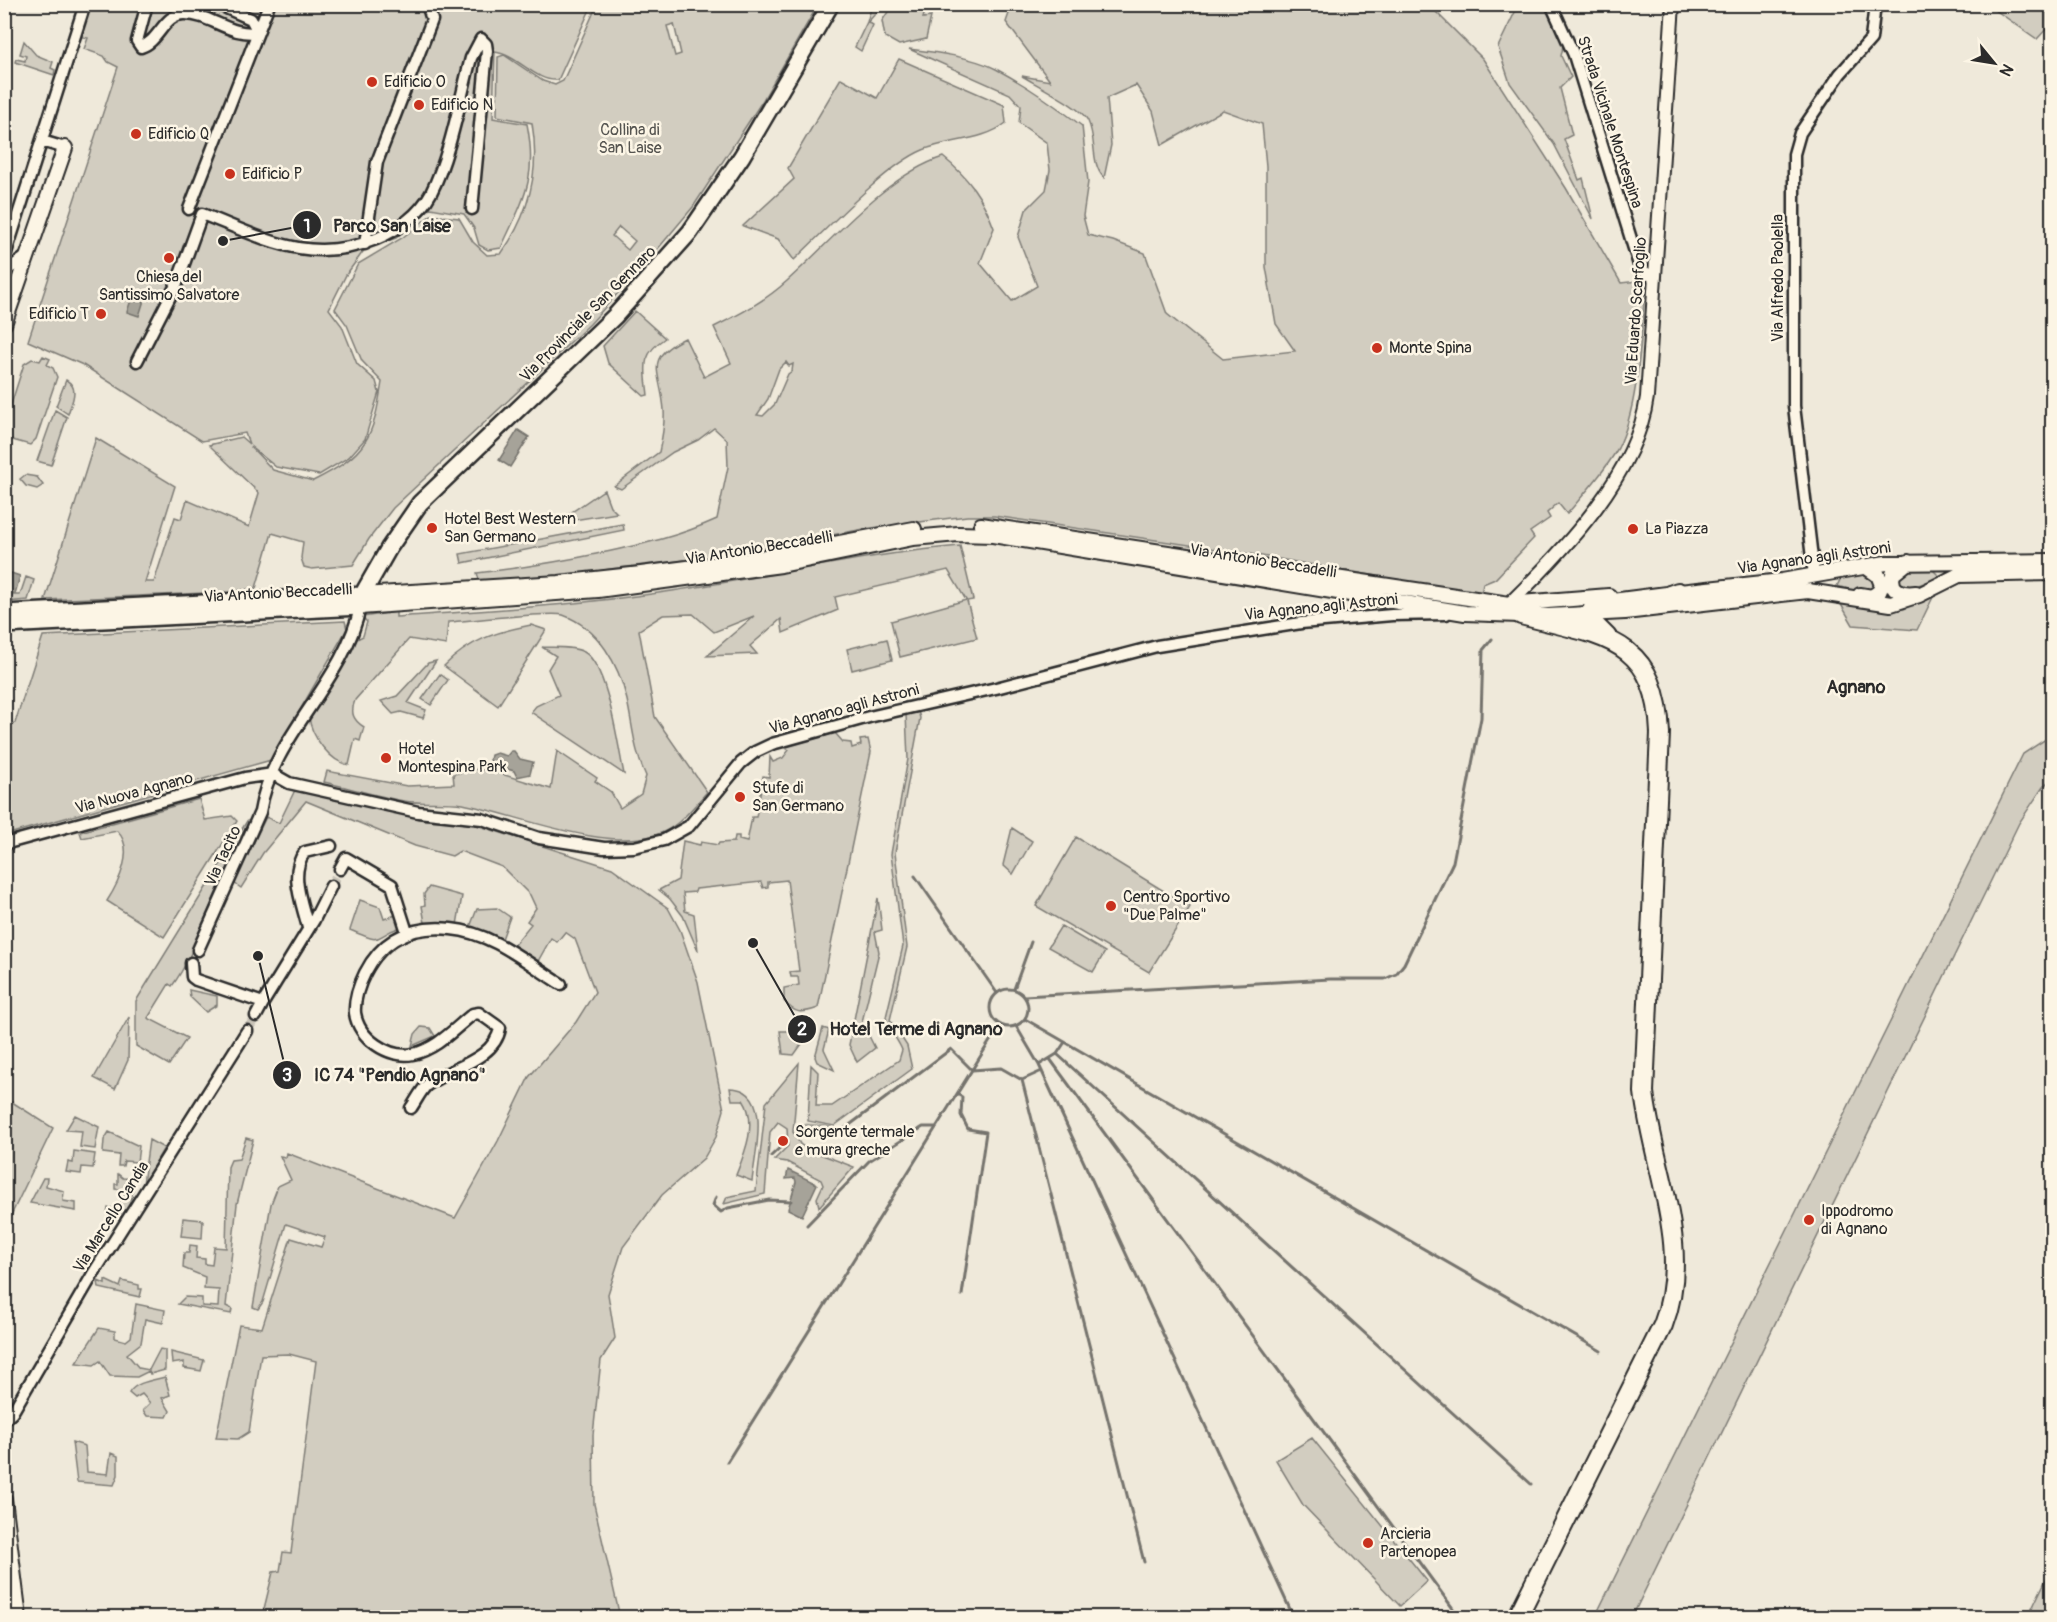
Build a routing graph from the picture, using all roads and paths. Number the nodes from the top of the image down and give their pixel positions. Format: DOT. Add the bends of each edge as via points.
graph roads {
  1 [pos="85,4"];
  2 [pos="147,4"];
  3 [pos="217,4"];
  4 [pos="269,4"];
  5 [pos="427,4"];
  6 [pos="831,4"];
  7 [pos="1551,4"];
  8 [pos="1672,4"];
  9 [pos="1875,4"];
  10 [pos="258,32"];
  11 [pos="42,141"];
  12 [pos="65,148"];
  13 [pos="472,208"];
  14 [pos="189,209"];
  15 [pos="365,244"];
  16 [pos="26,257"];
  17 [pos="4,259"];
  18 [pos="4,272"];
  19 [pos="1655,279"];
  20 [pos="4,324"];
  21 [pos="137,360"];
  22 [pos="2052,561"];
  23 [pos="1908,562"];
  24 [pos="1925,562"];
  25 [pos="1866,566"];
  26 [pos="1844,569"];
  27 [pos="2052,573"];
  28 [pos="1814,575"];
  29 [pos="1530,583"];
  30 [pos="1941,583"];
  31 [pos="1925,591"];
  32 [pos="1678,592"];
  33 [pos="1835,594"];
  34 [pos="448,597"];
  35 [pos="1474,599"];
  36 [pos="361,601"];
  37 [pos="1540,603"];
  38 [pos="1422,605"];
  39 [pos="1512,612"];
  40 [pos="4,613"];
  41 [pos="1465,613"];
  42 [pos="1392,615"];
  43 [pos="1590,615"];
  44 [pos="4,625"];
  45 [pos="1610,639"];
  46 [pos="273,774"];
  47 [pos="4,844"];
  48 [pos="331,846"];
  49 [pos="340,870"];
  50 [pos="331,886"];
  51 [pos="308,928"];
  52 [pos="407,932"];
  53 [pos="198,950"];
  54 [pos="191,963"];
  55 [pos="561,984"];
  56 [pos="263,1003"];
  57 [pos="256,1016"];
  58 [pos="246,1031"];
  59 [pos="411,1108"];
  60 [pos="4,1420"];
  61 [pos="4,1499"];
  62 [pos="19,1617"];
  63 [pos="1517,1617"];
  1 -- 11 [label="street"];
  2 -- 10 [label="street" via="136,41 141,47 148,45 172,18 185,13 244,35"];
  3 -- 10 [label="street" via="251,19"];
  4 -- 10 [label="street"];
  5 -- 15 [label="street" via="432,20 376,171"];
  6 -- 36 [label="main road, Via Provinciale San Gennaro" via="742,156 690,232 615,316 420,503 402,525"];
  7 -- 19 [label="street, Strada Vicinale Montespina" via="1574,55 1640,268"];
  8 -- 19 [label="street, Via Eduardo Scarfoglio"];
  9 -- 28 [label="street, Via Alfredo Paolella" via="1871,39 1840,74 1800,133 1794,154 1794,406"];
  10 -- 14 [label="street"];
  11 -- 12 [label="street"];
  11 -- 17 [label="street"];
  12 -- 16 [label="main road"];
  13 -- 15 [label="street" via="487,51 481,39 473,50 430,195 405,223"];
  15 -- 21 [label="street" via="336,251 302,250 202,214 177,283"];
  16 -- 18 [label="street"];
  16 -- 20 [label="main road"];
  19 -- 29 [label="street, Via Eduardo Scarfoglio" via="1647,397 1635,442 1617,475 1564,548"];
  22 -- 24 [label="main road, Via Agnano agli Astroni"];
  23 -- 24 [label="main road, Via Agnano agli Astroni"];
  23 -- 25 [label="main road, Via Agnano agli Astroni"];
  23 -- 31 [label="main road" via="1893,574 1894,588 1903,594"];
  24 -- 30 [label="main road" via="1942,572"];
  25 -- 26 [label="main road, Via Agnano agli Astroni"];
  25 -- 33 [label="main road" via="1882,581 1876,595"];
  26 -- 28 [label="main road, Via Agnano agli Astroni"];
  26 -- 33 [label="main road" via="1834,582"];
  27 -- 30 [label="main road, Via Agnano agli Astroni" via="1970,574"];
  28 -- 32 [label="main road, Via Agnano agli Astroni"];
  29 -- 37 [label="street" via="1530,598"];
  29 -- 39 [label="street, Via Eduardo Scarfoglio"];
  30 -- 31 [label="main road, Via Agnano agli Astroni"];
  31 -- 33 [label="main road, Via Agnano agli Astroni" via="1891,604"];
  32 -- 37 [label="main road, Via Agnano agli Astroni"];
  32 -- 43 [label="highway" via="1597,605"];
  33 -- 43 [label="main road, Via Agnano agli Astroni" via="1792,592"];
  34 -- 35 [label="main road, Via Antonio Beccadelli" via="749,560 890,533 957,525 1025,530"];
  34 -- 36 [label="main road, Via Antonio Beccadelli"];
  34 -- 38 [label="main road, Via Antonio Beccadelli" via="598,590 781,565 913,538 975,534"];
  35 -- 38 [label="street"];
  35 -- 39 [label="main road, Via Antonio Beccadelli"];
  36 -- 40 [label="main road, Via Antonio Beccadelli"];
  36 -- 44 [label="main road, Via Antonio Beccadelli"];
  36 -- 46 [label="street, Via Provinciale San Gennaro" via="350,640"];
  37 -- 39 [label="main road, Via Agnano agli Astroni"];
  38 -- 41 [label="main road, Via Antonio Beccadelli"];
  38 -- 42 [label="street"];
  39 -- 41 [label="main road, Via Antonio Beccadelli"];
  39 -- 43 [label="main road, Via Agnano agli Astroni"];
  39 -- 45 [label="highway"];
  41 -- 42 [label="street, Via Agnano agli Astroni"];
  42 -- 46 [label="street, Via Agnano agli Astroni" via="1301,623 1157,646 772,744 741,763 689,826 664,840 634,847 603,848 539,838 482,819 418,812 289,783"];
  43 -- 45 [label="highway" via="1593,624"];
  45 -- 63 [label="highway" via="1641,665 1653,688 1659,716 1644,1092 1648,1130 1674,1232 1674,1286 1663,1325"];
  46 -- 47 [label="street, Via Nuova Agnano" via="245,778"];
  46 -- 53 [label="street, Via Tacito"];
  48 -- 51 [label="street" via="305,852 298,864 300,897"];
  49 -- 52 [label="street" via="345,858 392,885"];
  50 -- 51 [label="street"];
  51 -- 56 [label="street"];
  52 -- 55 [label="street" via="452,929 474,934 513,952"];
  52 -- 59 [label="street" via="379,951 361,981 355,1013 368,1038 392,1053 414,1054 444,1039 479,1013 497,1024 500,1031 470,1063 426,1085"];
  54 -- 56 [label="street" via="196,980"];
  56 -- 57 [label="street"];
  58 -- 60 [label="street, Via Marcello Candia" via="115,1238 12,1413"];
  61 -- 62 [label="main road"];
}
